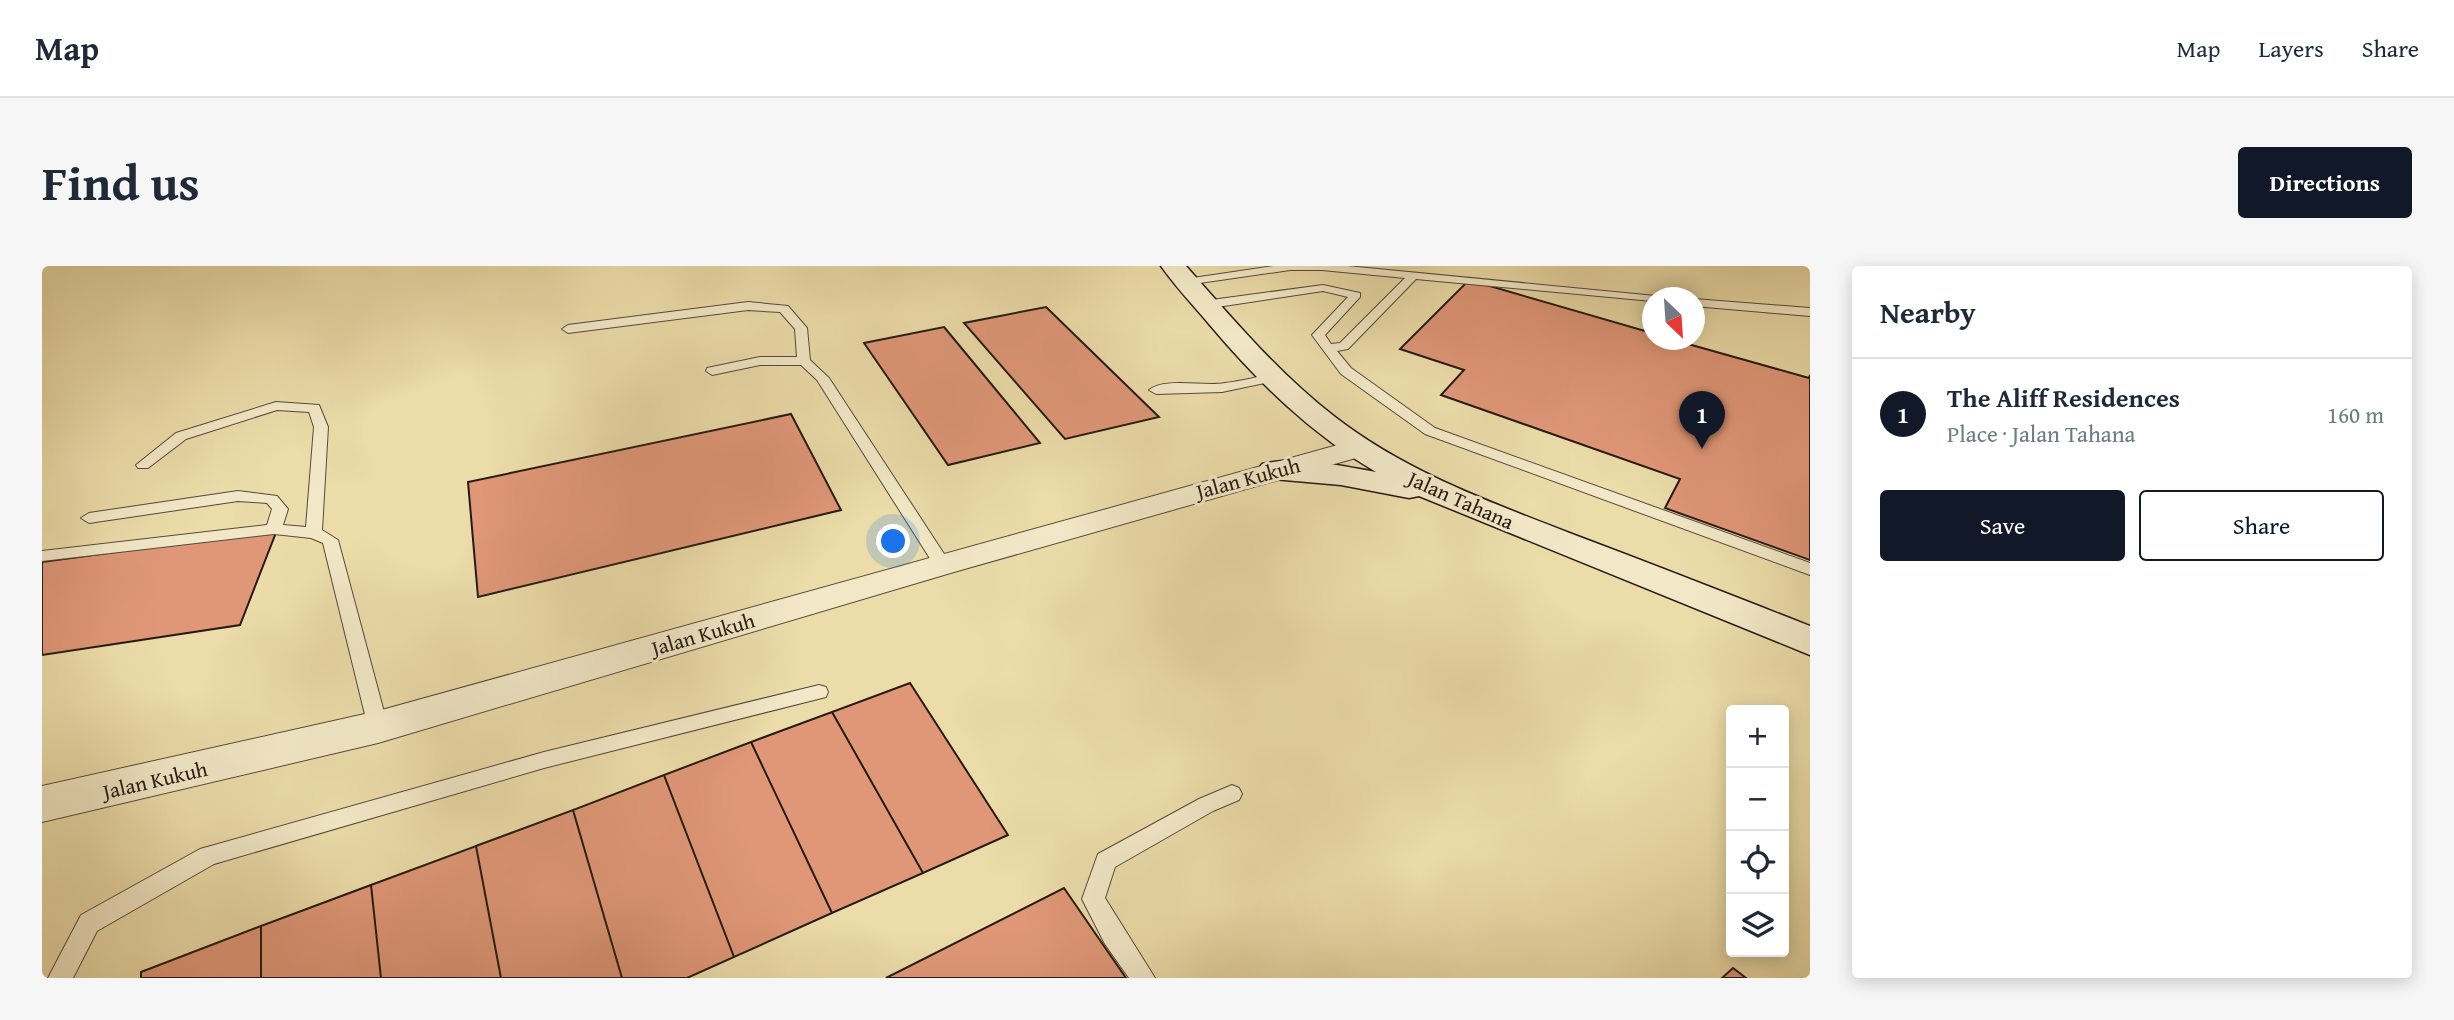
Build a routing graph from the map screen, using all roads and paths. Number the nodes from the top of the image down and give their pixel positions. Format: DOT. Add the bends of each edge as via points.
graph roads {
  1 [pos="1180,274"];
  2 [pos="1381,274"];
  3 [pos="1413,276"];
  4 [pos="1356,295"];
  5 [pos="1642,297"];
  6 [pos="1705,303"];
  7 [pos="1204,305"];
  8 [pos="1810,312"];
  9 [pos="568,329"];
  10 [pos="1328,348"];
  11 [pos="804,361"];
  12 [pos="712,371"];
  13 [pos="1274,377"];
  14 [pos="1156,390"];
  15 [pos="1310,412"];
  16 [pos="1359,448"];
  17 [pos="143,465"];
  18 [pos="1273,471"];
  19 [pos="1442,495"];
  20 [pos="89,518"];
  21 [pos="274,529"];
  22 [pos="314,533"];
  23 [pos="42,556"];
  24 [pos="942,564"];
  25 [pos="1810,569"];
  26 [pos="1810,641"];
  27 [pos="819,692"];
  28 [pos="378,727"];
  29 [pos="1232,794"];
  30 [pos="42,804"];
  31 [pos="60,978"];
  32 [pos="1143,978"];
  1 -- 2 [label="lane" via="1290,267"];
  1 -- 7 [label="street, Jalan Tahana"];
  2 -- 3 [label="lane"];
  2 -- 4 [label="lane"];
  3 -- 5 [label="lane"];
  3 -- 10 [label="lane" via="1344,346"];
  4 -- 7 [label="lane" via="1323,288"];
  4 -- 10 [label="lane" via="1318,335"];
  6 -- 8 [label="lane"];
  7 -- 13 [label="street, Jalan Tahana"];
  9 -- 11 [label="lane" via="748,306 784,309 801,328"];
  10 -- 25 [label="lane" via="1346,371 1430,431"];
  11 -- 12 [label="lane" via="760,360"];
  11 -- 24 [label="lane" via="822,378"];
  13 -- 14 [label="lane" via="1222,388"];
  13 -- 15 [label="street, Jalan Tahana"];
  15 -- 16 [label="street, Jalan Tahana"];
  15 -- 18 [label="street" via="1304,447"];
  16 -- 18 [label="street, Jalan Kukuh"];
  16 -- 19 [label="street, Jalan Tahana"];
  17 -- 22 [label="lane" via="181,436 276,406 314,408 321,427"];
  18 -- 19 [label="street" via="1341,475"];
  18 -- 24 [label="street, Jalan Kukuh"];
  19 -- 26 [label="street, Jalan Tahana"];
  20 -- 21 [label="lane" via="238,496 272,499 280,509"];
  21 -- 22 [label="lane"];
  21 -- 23 [label="lane"];
  22 -- 28 [label="lane" via="330,540"];
  24 -- 28 [label="street, Jalan Kukuh"];
  27 -- 31 [label="lane" via="544,760 208,856 89,923"];
  28 -- 30 [label="street, Jalan Kukuh"];
  29 -- 32 [label="lane" via="1106,861 1093,899"];
}
